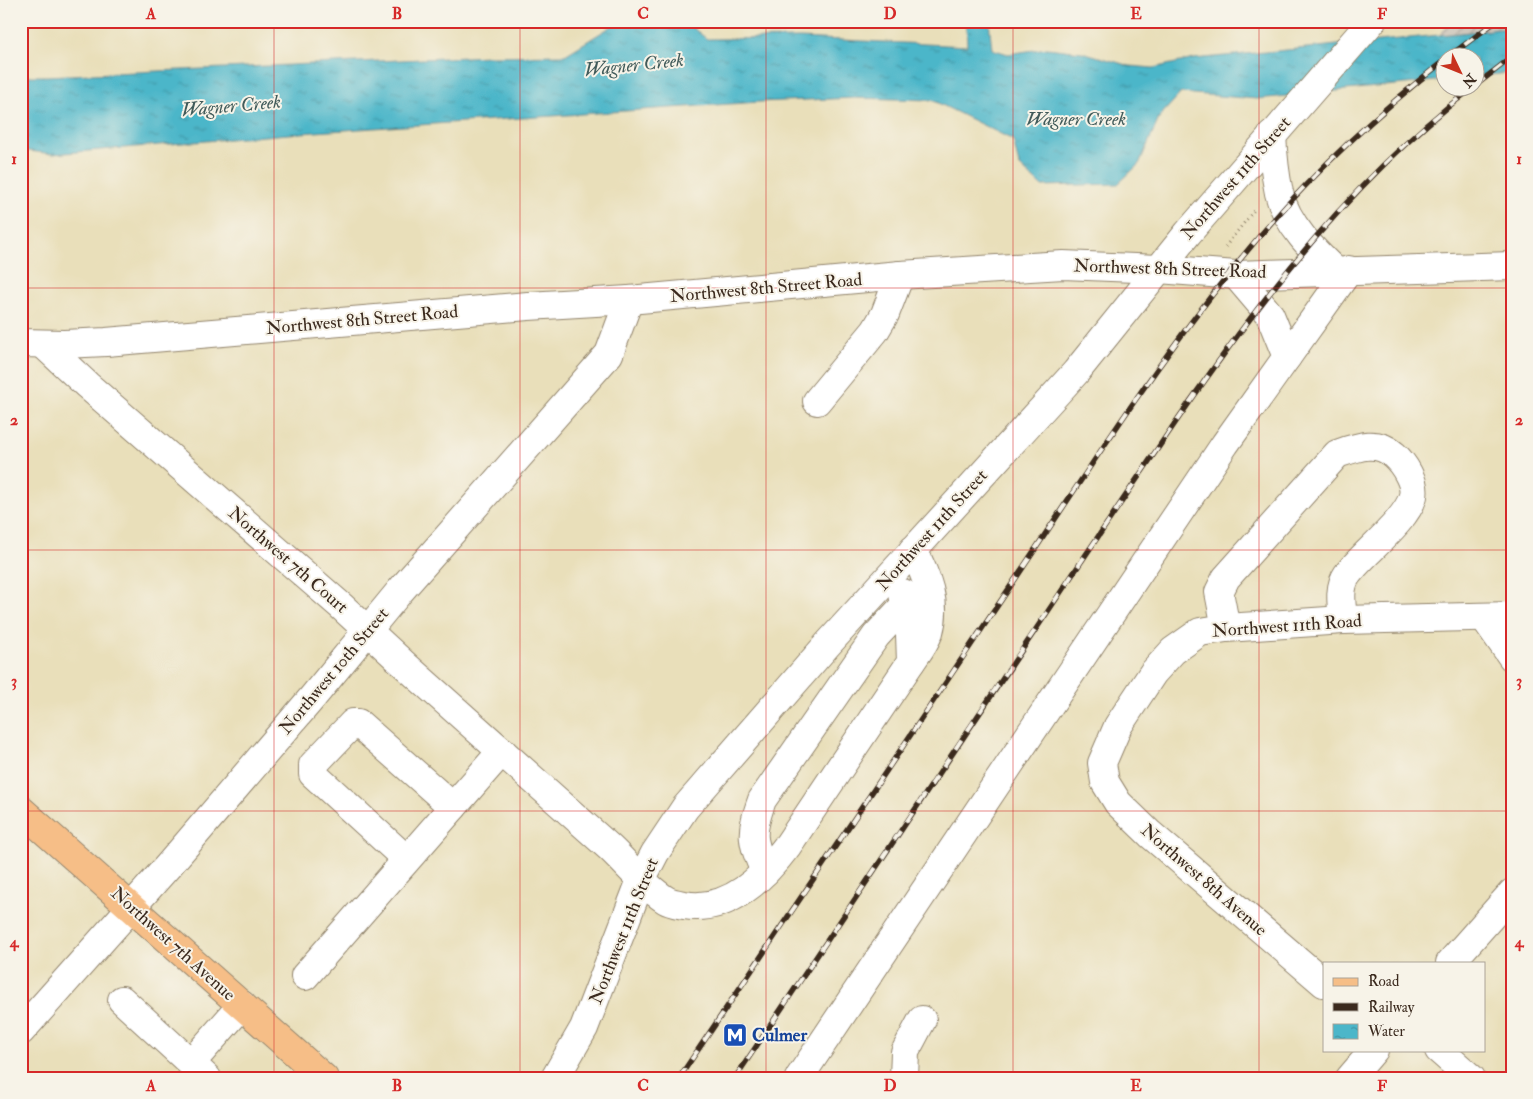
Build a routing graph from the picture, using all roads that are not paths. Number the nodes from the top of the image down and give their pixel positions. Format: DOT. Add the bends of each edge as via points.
graph roads {
  1 [pos="1368,26"];
  2 [pos="1272,136"];
  3 [pos="1512,266"];
  4 [pos="1159,269"];
  5 [pos="1342,271"];
  6 [pos="900,275"];
  7 [pos="1236,275"];
  8 [pos="629,300"];
  9 [pos="29,347"];
  10 [pos="1287,357"];
  11 [pos="817,401"];
  12 [pos="905,558"];
  13 [pos="905,605"];
  14 [pos="1512,616"];
  15 [pos="1484,617"];
  16 [pos="1343,620"];
  17 [pos="1226,628"];
  18 [pos="368,631"];
  19 [pos="1512,657"];
  20 [pos="912,662"];
  21 [pos="502,751"];
  22 [pos="1102,763"];
  23 [pos="453,807"];
  24 [pos="21,810"];
  25 [pos="406,859"];
  26 [pos="766,872"];
  27 [pos="642,880"];
  28 [pos="1512,893"];
  29 [pos="132,907"];
  30 [pos="1451,962"];
  31 [pos="305,976"];
  32 [pos="1323,983"];
  33 [pos="122,1000"];
  34 [pos="242,1005"];
  35 [pos="922,1020"];
  36 [pos="21,1031"];
  37 [pos="1372,1052"];
  38 [pos="1441,1052"];
  39 [pos="199,1070"];
  40 [pos="324,1078"];
  41 [pos="555,1078"];
  42 [pos="799,1078"];
  43 [pos="904,1078"];
  44 [pos="1350,1078"];
  45 [pos="1471,1078"];
  1 -- 2 [label="street, Northwest 11th Street"];
  2 -- 4 [label="street, Northwest 11th Street"];
  2 -- 5 [label="street" via="1275,172 1288,215 1305,240"];
  3 -- 5 [label="street, Northwest 8th Street Road"];
  4 -- 6 [label="street, Northwest 8th Street Road" via="1063,265"];
  4 -- 7 [label="street, Northwest 8th Street Road"];
  4 -- 12 [label="street, Northwest 11th Street" via="1076,372"];
  5 -- 7 [label="street, Northwest 8th Street Road"];
  5 -- 10 [label="street"];
  6 -- 8 [label="street, Northwest 8th Street Road"];
  6 -- 11 [label="street" via="875,331"];
  7 -- 10 [label="street" via="1270,315"];
  8 -- 9 [label="street, Northwest 8th Street Road"];
  8 -- 18 [label="street, Northwest 10th Street" via="609,354"];
  9 -- 18 [label="street, Northwest 7th Court" via="87,385"];
  10 -- 42 [label="street"];
  12 -- 13 [label="street"];
  12 -- 20 [label="street, Northwest 7th Court" via="929,588 932,601 929,632"];
  12 -- 27 [label="street, Northwest 11th Street" via="690,803 655,853"];
  13 -- 20 [label="street"];
  13 -- 26 [label="street" via="876,636 762,800 753,831 754,845"];
  14 -- 15 [label="street, Northwest 11th Road"];
  15 -- 16 [label="street, Northwest 11th Road"];
  15 -- 19 [label="street"];
  16 -- 17 [label="street, Northwest 11th Road"];
  16 -- 17 [label="street" via="1342,590 1346,576 1404,514 1414,495 1410,477 1401,462 1388,450 1374,445 1359,446 1338,454 1226,578 1220,592"];
  17 -- 22 [label="street, Northwest 11th Road" via="1200,632 1173,652 1153,673 1118,726"];
  18 -- 21 [label="street, Northwest 7th Court"];
  18 -- 29 [label="street, Northwest 10th Street"];
  20 -- 26 [label="street, Northwest 7th Court" via="788,845"];
  21 -- 23 [label="street"];
  21 -- 27 [label="street, Northwest 7th Court"];
  22 -- 32 [label="street, Northwest 8th Avenue" via="1105,782 1118,803"];
  23 -- 25 [label="street"];
  23 -- 25 [label="street" via="358,723 353,722 313,765 313,774"];
  24 -- 29 [label="main road, Northwest 7th Avenue"];
  25 -- 31 [label="street"];
  26 -- 27 [label="street, Northwest 7th Court" via="730,898 708,905 692,906 667,901"];
  27 -- 41 [label="street, Northwest 11th Street" via="584,1028"];
  28 -- 30 [label="street"];
  29 -- 34 [label="main road, Northwest 7th Avenue"];
  29 -- 36 [label="street, Northwest 10th Street"];
  33 -- 39 [label="street"];
  34 -- 39 [label="street"];
  34 -- 40 [label="main road, Northwest 7th Avenue"];
  35 -- 43 [label="street" via="905,1052"];
  37 -- 44 [label="street"];
  38 -- 45 [label="street"];
}
